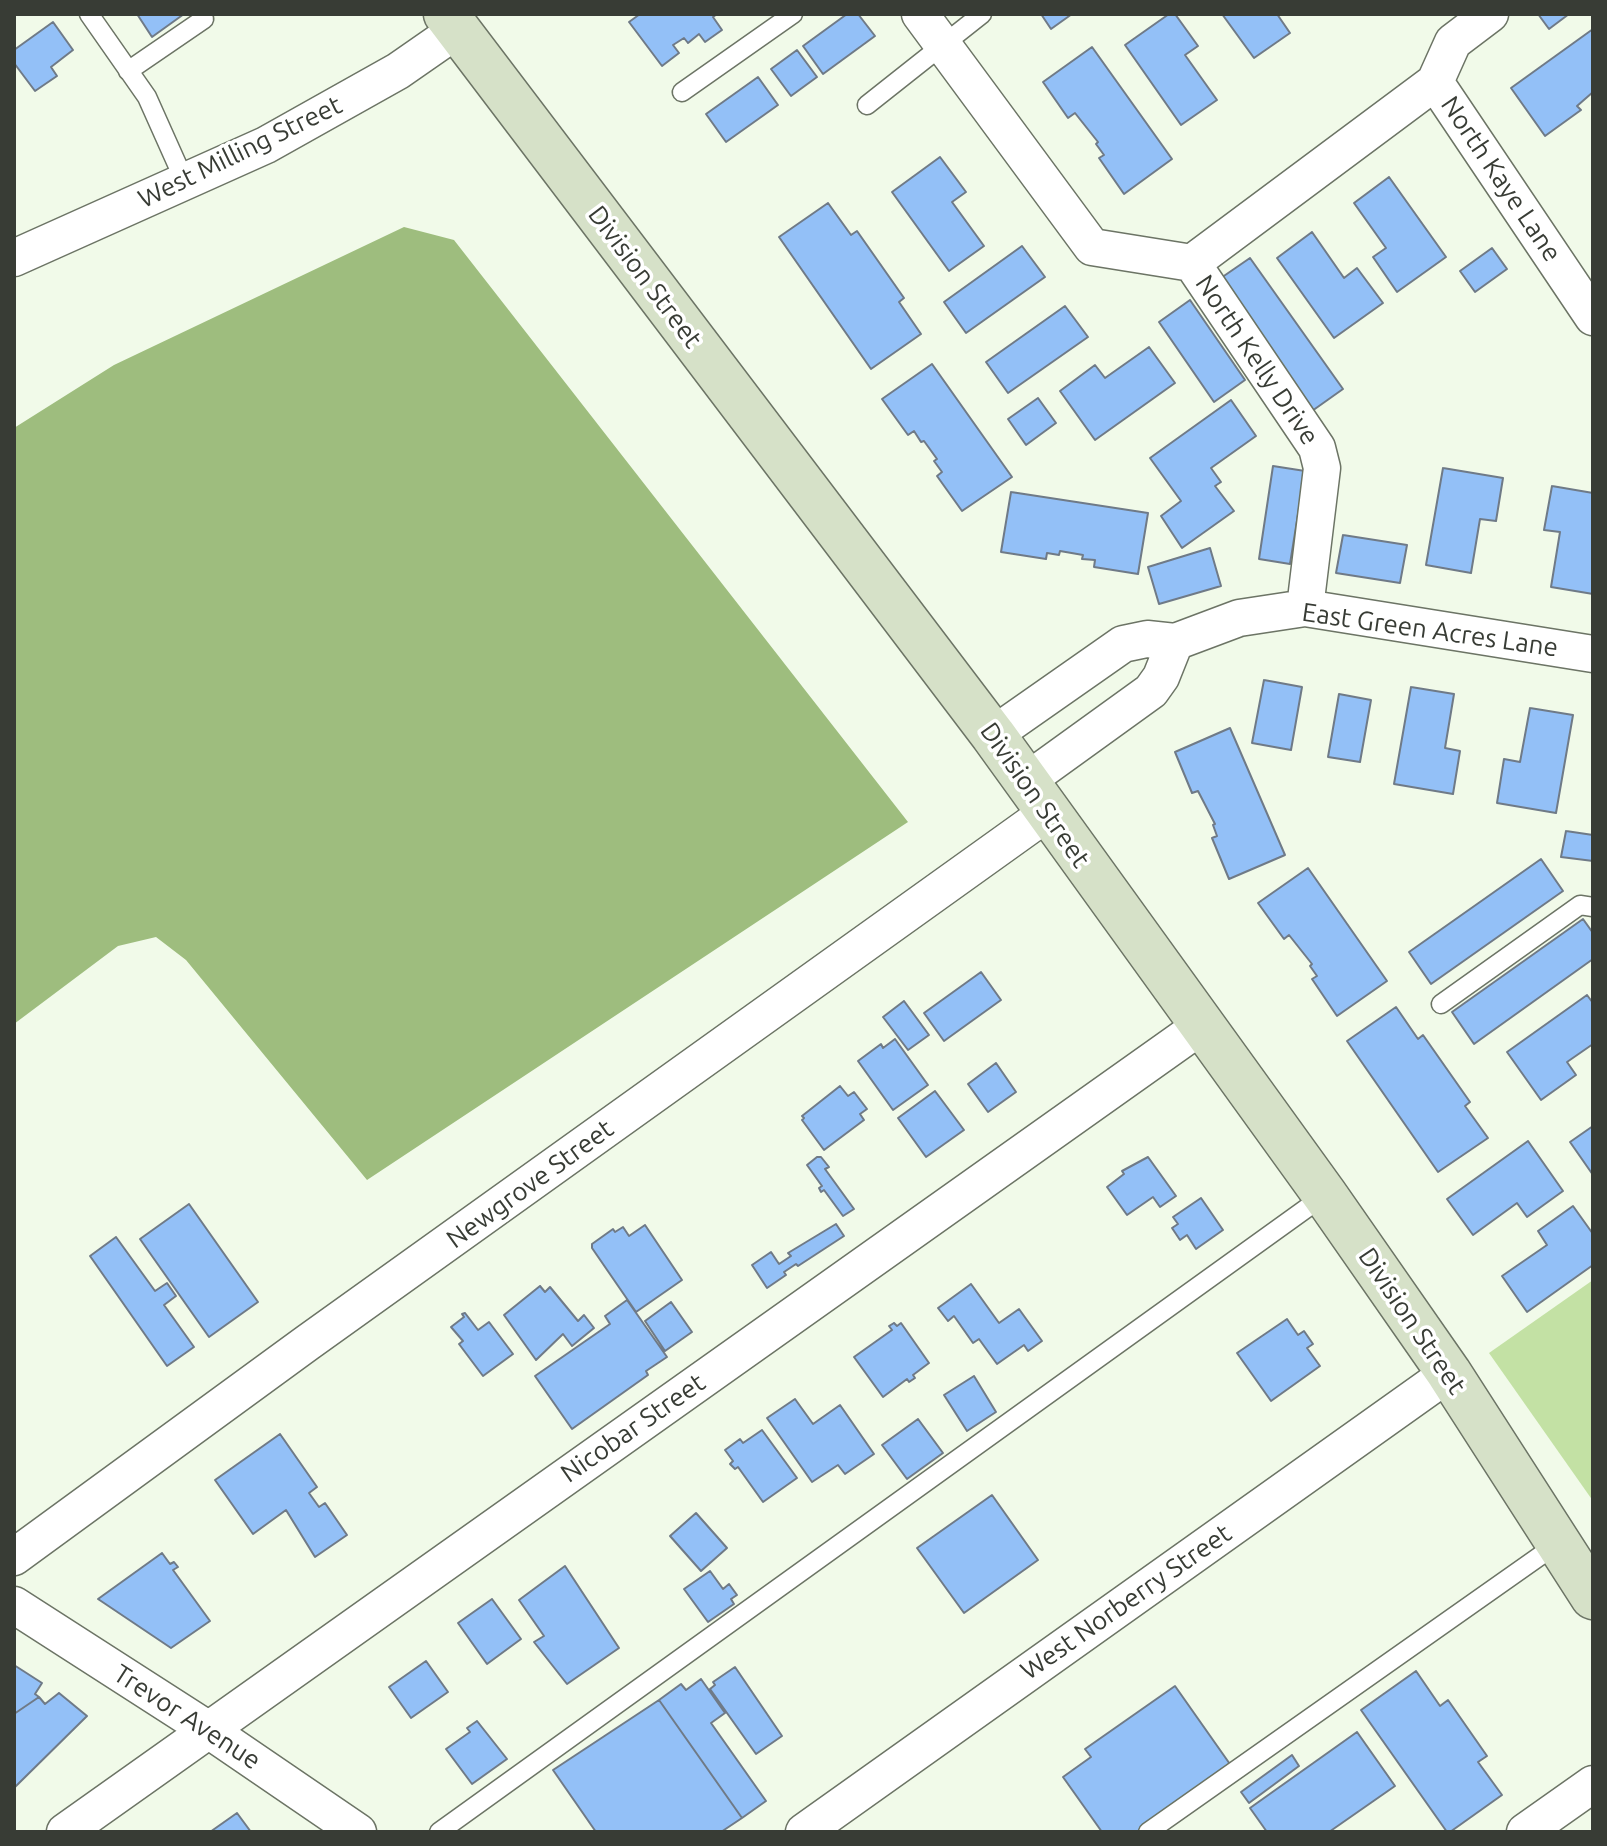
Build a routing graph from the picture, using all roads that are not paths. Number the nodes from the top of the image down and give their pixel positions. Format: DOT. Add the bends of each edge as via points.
graph roads {
  1 [pos="89,14"];
  2 [pos="793,14"];
  3 [pos="920,14"];
  4 [pos="982,14"];
  5 [pos="1490,14"];
  6 [pos="204,19"];
  7 [pos="461,19"];
  8 [pos="943,45"];
  9 [pos="128,71"];
  10 [pos="1435,82"];
  11 [pos="682,92"];
  12 [pos="867,105"];
  13 [pos="185,182"];
  14 [pos="14,258"];
  15 [pos="1192,263"];
  16 [pos="1593,317"];
  17 [pos="1305,608"];
  18 [pos="1175,642"];
  19 [pos="1593,654"];
  20 [pos="993,735"];
  21 [pos="1036,798"];
  22 [pos="1593,907"];
  23 [pos="1441,1004"];
  24 [pos="1201,1026"];
  25 [pos="1325,1195"];
  26 [pos="1449,1373"];
  27 [pos="1557,1544"];
  28 [pos="14,1557"];
  29 [pos="1593,1597"];
  30 [pos="14,1605"];
  31 [pos="207,1729"];
  32 [pos="1593,1784"];
  33 [pos="65,1832"];
  34 [pos="358,1832"];
  35 [pos="439,1832"];
  36 [pos="804,1832"];
  37 [pos="1148,1832"];
  38 [pos="1525,1832"];
  1 -- 9 [label="lane"];
  2 -- 11 [label="lane"];
  3 -- 8 [label="street, North Kelly Drive"];
  4 -- 8 [label="lane"];
  5 -- 10 [label="street" via="1453,42"];
  6 -- 9 [label="lane"];
  7 -- 13 [label="street, West Milling Street" via="363,91"];
  7 -- 20 [label="main road, Division Street"];
  8 -- 12 [label="lane"];
  8 -- 15 [label="street, North Kelly Drive" via="1092,247"];
  9 -- 13 [label="lane" via="147,97"];
  10 -- 15 [label="street"];
  10 -- 16 [label="street, North Kaye Lane"];
  13 -- 14 [label="street, West Milling Street"];
  15 -- 17 [label="street, North Kelly Drive" via="1317,448 1322,468"];
  17 -- 18 [label="street, East Green Acres Lane" via="1239,618"];
  17 -- 19 [label="street, East Green Acres Lane"];
  18 -- 20 [label="street, East Green Acres Lane" via="1147,639 1123,644"];
  18 -- 21 [label="street" via="1151,691"];
  20 -- 21 [label="main road, Division Street"];
  21 -- 24 [label="main road, Division Street"];
  21 -- 28 [label="street, Newgrove Street"];
  22 -- 23 [label="lane" via="1580,905"];
  24 -- 25 [label="main road, Division Street"];
  24 -- 31 [label="street, Nicobar Street"];
  25 -- 26 [label="main road, Division Street"];
  25 -- 35 [label="lane"];
  26 -- 27 [label="main road, Division Street"];
  26 -- 36 [label="street, West Norberry Street"];
  27 -- 29 [label="main road, Division Street"];
  27 -- 37 [label="lane"];
  30 -- 31 [label="street, Trevor Avenue"];
  31 -- 33 [label="street, Nicobar Street"];
  31 -- 34 [label="street, Trevor Avenue"];
  32 -- 38 [label="street"];
}
